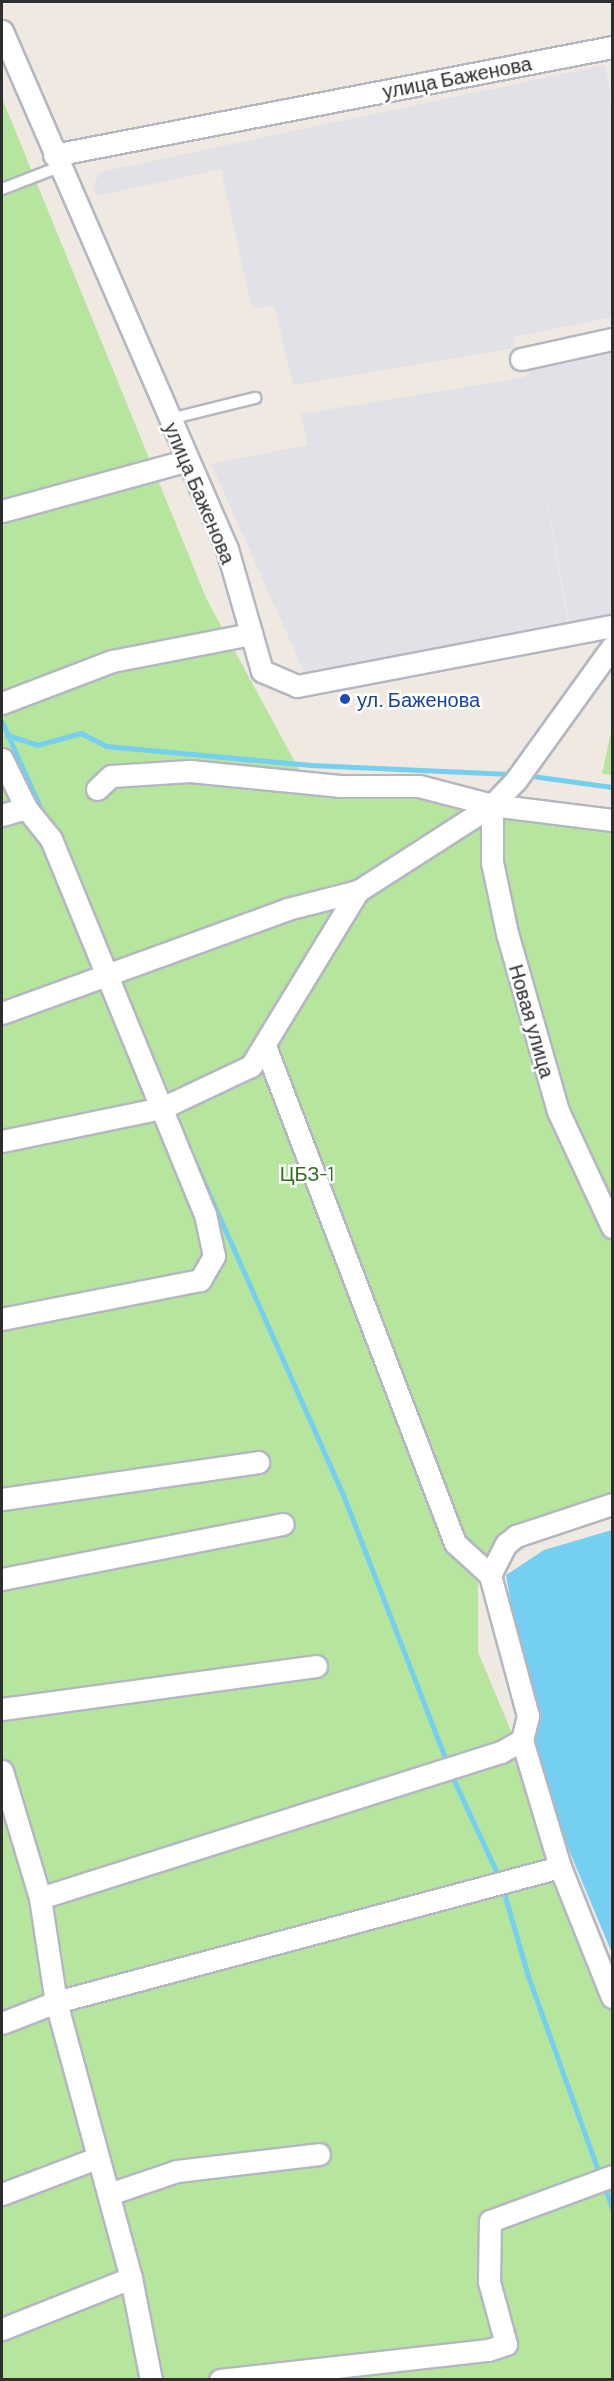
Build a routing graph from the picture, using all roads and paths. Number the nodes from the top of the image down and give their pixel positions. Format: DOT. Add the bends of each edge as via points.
graph roads {
  1 [pos="2,31"];
  2 [pos="612,47"];
  3 [pos="56,161"];
  4 [pos="2,189"];
  5 [pos="612,339"];
  6 [pos="521,359"];
  7 [pos="255,398"];
  8 [pos="170,419"];
  9 [pos="188,460"];
  10 [pos="2,512"];
  11 [pos="612,626"];
  12 [pos="251,634"];
  13 [pos="612,647"];
  14 [pos="2,703"];
  15 [pos="2,759"];
  16 [pos="97,789"];
  17 [pos="492,805"];
  18 [pos="26,808"];
  19 [pos="2,815"];
  20 [pos="612,819"];
  21 [pos="358,891"];
  22 [pos="106,977"];
  23 [pos="2,1013"];
  24 [pos="265,1046"];
  25 [pos="162,1108"];
  26 [pos="2,1141"];
  27 [pos="612,1227"];
  28 [pos="2,1319"];
  29 [pos="258,1462"];
  30 [pos="2,1499"];
  31 [pos="612,1504"];
  32 [pos="283,1524"];
  33 [pos="490,1575"];
  34 [pos="2,1579"];
  35 [pos="316,1666"];
  36 [pos="2,1709"];
  37 [pos="522,1740"];
  38 [pos="2,1771"];
  39 [pos="10,1831"];
  40 [pos="560,1867"];
  41 [pos="40,1898"];
  42 [pos="612,1996"];
  43 [pos="56,2002"];
  44 [pos="2,2023"];
  45 [pos="319,2154"];
  46 [pos="97,2158"];
  47 [pos="612,2176"];
  48 [pos="2,2194"];
  49 [pos="110,2194"];
  50 [pos="131,2278"];
  51 [pos="2,2329"];
  52 [pos="147,2378"];
  53 [pos="220,2379"];
  1 -- 3 [label="street, улица Баженова"];
  2 -- 3 [label="street, улица Баженова"];
  3 -- 4 [label="lane"];
  3 -- 8 [label="street, улица Баженова"];
  5 -- 6 [label="street"];
  7 -- 8 [label="lane"];
  8 -- 9 [label="street, улица Баженова"];
  9 -- 10 [label="street"];
  9 -- 12 [label="street, улица Баженова" via="227,549"];
  11 -- 12 [label="street, улица Баженова" via="297,686 262,671"];
  12 -- 14 [label="street" via="112,661"];
  13 -- 17 [label="street"];
  15 -- 18 [label="street"];
  16 -- 17 [label="street" via="111,776 190,771 339,786 419,786"];
  17 -- 20 [label="street"];
  17 -- 21 [label="street"];
  17 -- 27 [label="street, Новая улица" via="492,862 507,933 558,1111"];
  18 -- 19 [label="street"];
  18 -- 22 [label="street" via="51,839"];
  21 -- 22 [label="street" via="287,909"];
  21 -- 24 [label="street"];
  22 -- 23 [label="street"];
  22 -- 25 [label="street"];
  24 -- 25 [label="street" via="251,1066"];
  24 -- 33 [label="street" via="454,1543"];
  25 -- 26 [label="street"];
  25 -- 28 [label="street" via="206,1214 214,1256 200,1280"];
  29 -- 30 [label="street"];
  31 -- 33 [label="street" via="516,1536 506,1544"];
  32 -- 34 [label="street"];
  33 -- 37 [label="street" via="528,1716"];
  35 -- 36 [label="street"];
  37 -- 40 [label="street"];
  37 -- 41 [label="street" via="501,1752"];
  38 -- 39 [label="street"];
  39 -- 41 [label="street"];
  40 -- 42 [label="street"];
  40 -- 43 [label="street"];
  41 -- 43 [label="street"];
  43 -- 44 [label="street"];
  43 -- 46 [label="street"];
  45 -- 49 [label="street" via="177,2171"];
  46 -- 48 [label="street"];
  46 -- 49 [label="street"];
  47 -- 53 [label="street" via="490,2221 489,2282 506,2344 489,2350"];
  49 -- 50 [label="street"];
  50 -- 51 [label="street"];
  50 -- 52 [label="street"];
}
